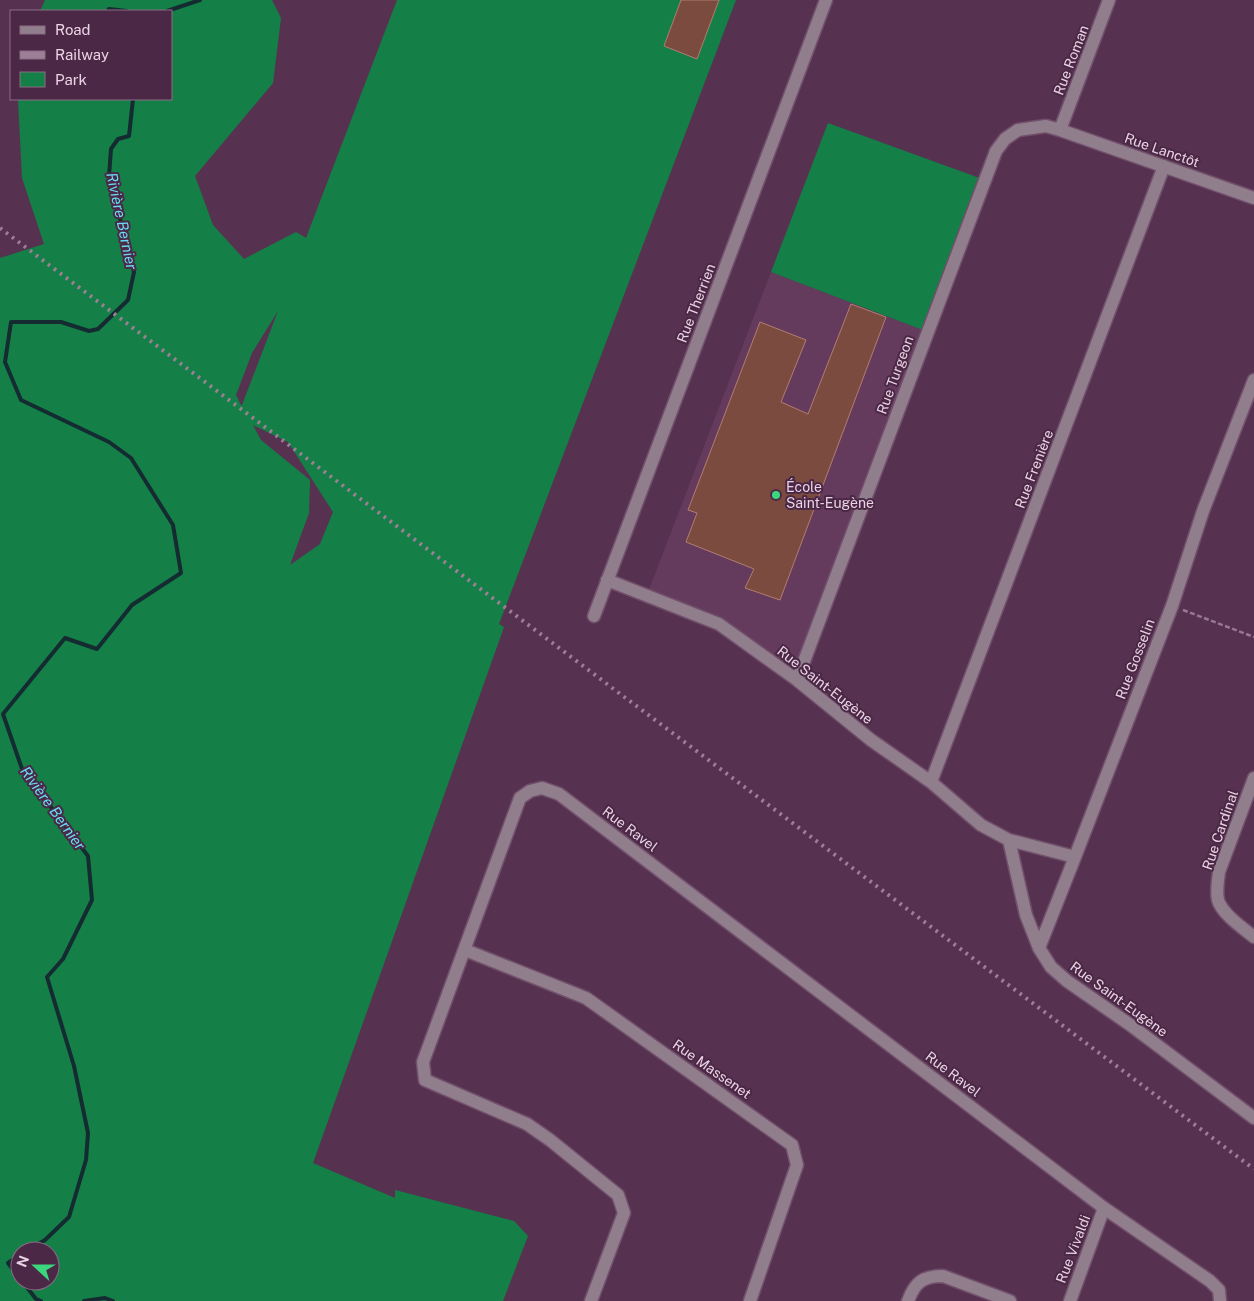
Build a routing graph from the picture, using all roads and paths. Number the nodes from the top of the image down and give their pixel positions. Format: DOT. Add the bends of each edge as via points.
graph roads {
  1 [pos="826,0"];
  2 [pos="1109,0"];
  3 [pos="1060,130"];
  4 [pos="1164,166"];
  5 [pos="1254,198"];
  6 [pos="1254,380"];
  7 [pos="607,580"];
  8 [pos="1172,606"];
  9 [pos="594,616"];
  10 [pos="1254,637"];
  11 [pos="798,680"];
  12 [pos="1254,778"];
  13 [pos="931,782"];
  14 [pos="1009,840"];
  15 [pos="1076,857"];
  16 [pos="1254,937"];
  17 [pos="1039,948"];
  18 [pos="465,950"];
  19 [pos="1254,1118"];
  20 [pos="1104,1208"];
  21 [pos="591,1301"];
  22 [pos="750,1301"];
  23 [pos="908,1301"];
  24 [pos="1010,1301"];
  25 [pos="1070,1301"];
  26 [pos="1220,1301"];
  1 -- 7 [label="street, Rue Therrien"];
  2 -- 3 [label="street, Rue Roman"];
  3 -- 4 [label="street, Rue Lanctôt"];
  3 -- 11 [label="street, Rue Turgeon" via="1046,126 1018,130 996,151"];
  4 -- 5 [label="street, Rue Lanctôt"];
  4 -- 13 [label="street, Rue Frenière"];
  6 -- 8 [label="street, Rue Gosselin" via="1203,511"];
  7 -- 9 [label="street, Rue Therrien"];
  7 -- 11 [label="street, Rue Saint-Eugène" via="719,624"];
  8 -- 10 [label="path"];
  8 -- 15 [label="street, Rue Gosselin"];
  11 -- 13 [label="street, Rue Saint-Eugène" via="871,740"];
  12 -- 16 [label="street, Rue Cardinal" via="1219,872 1217,887 1219,902 1229,916"];
  13 -- 14 [label="street, Rue Saint-Eugène" via="981,825"];
  14 -- 15 [label="street, Rue Saint-Eugène"];
  14 -- 17 [label="street, Rue Saint-Eugène" via="1026,915"];
  15 -- 17 [label="street, Rue Gosselin"];
  17 -- 19 [label="street, Rue Saint-Eugène" via="1067,981"];
  18 -- 20 [label="street, Rue Ravel" via="520,798 542,788 559,794"];
  18 -- 21 [label="street, Rue Ravel" via="423,1062 425,1080 527,1124 618,1195 624,1213"];
  18 -- 22 [label="street, Rue Massenet" via="586,998 792,1145 797,1165"];
  20 -- 25 [label="street, Rue Vivaldi"];
  20 -- 26 [label="street, Rue Ravel" via="1210,1281 1219,1290"];
  23 -- 24 [label="street" via="911,1292 924,1279 943,1276"];
}
